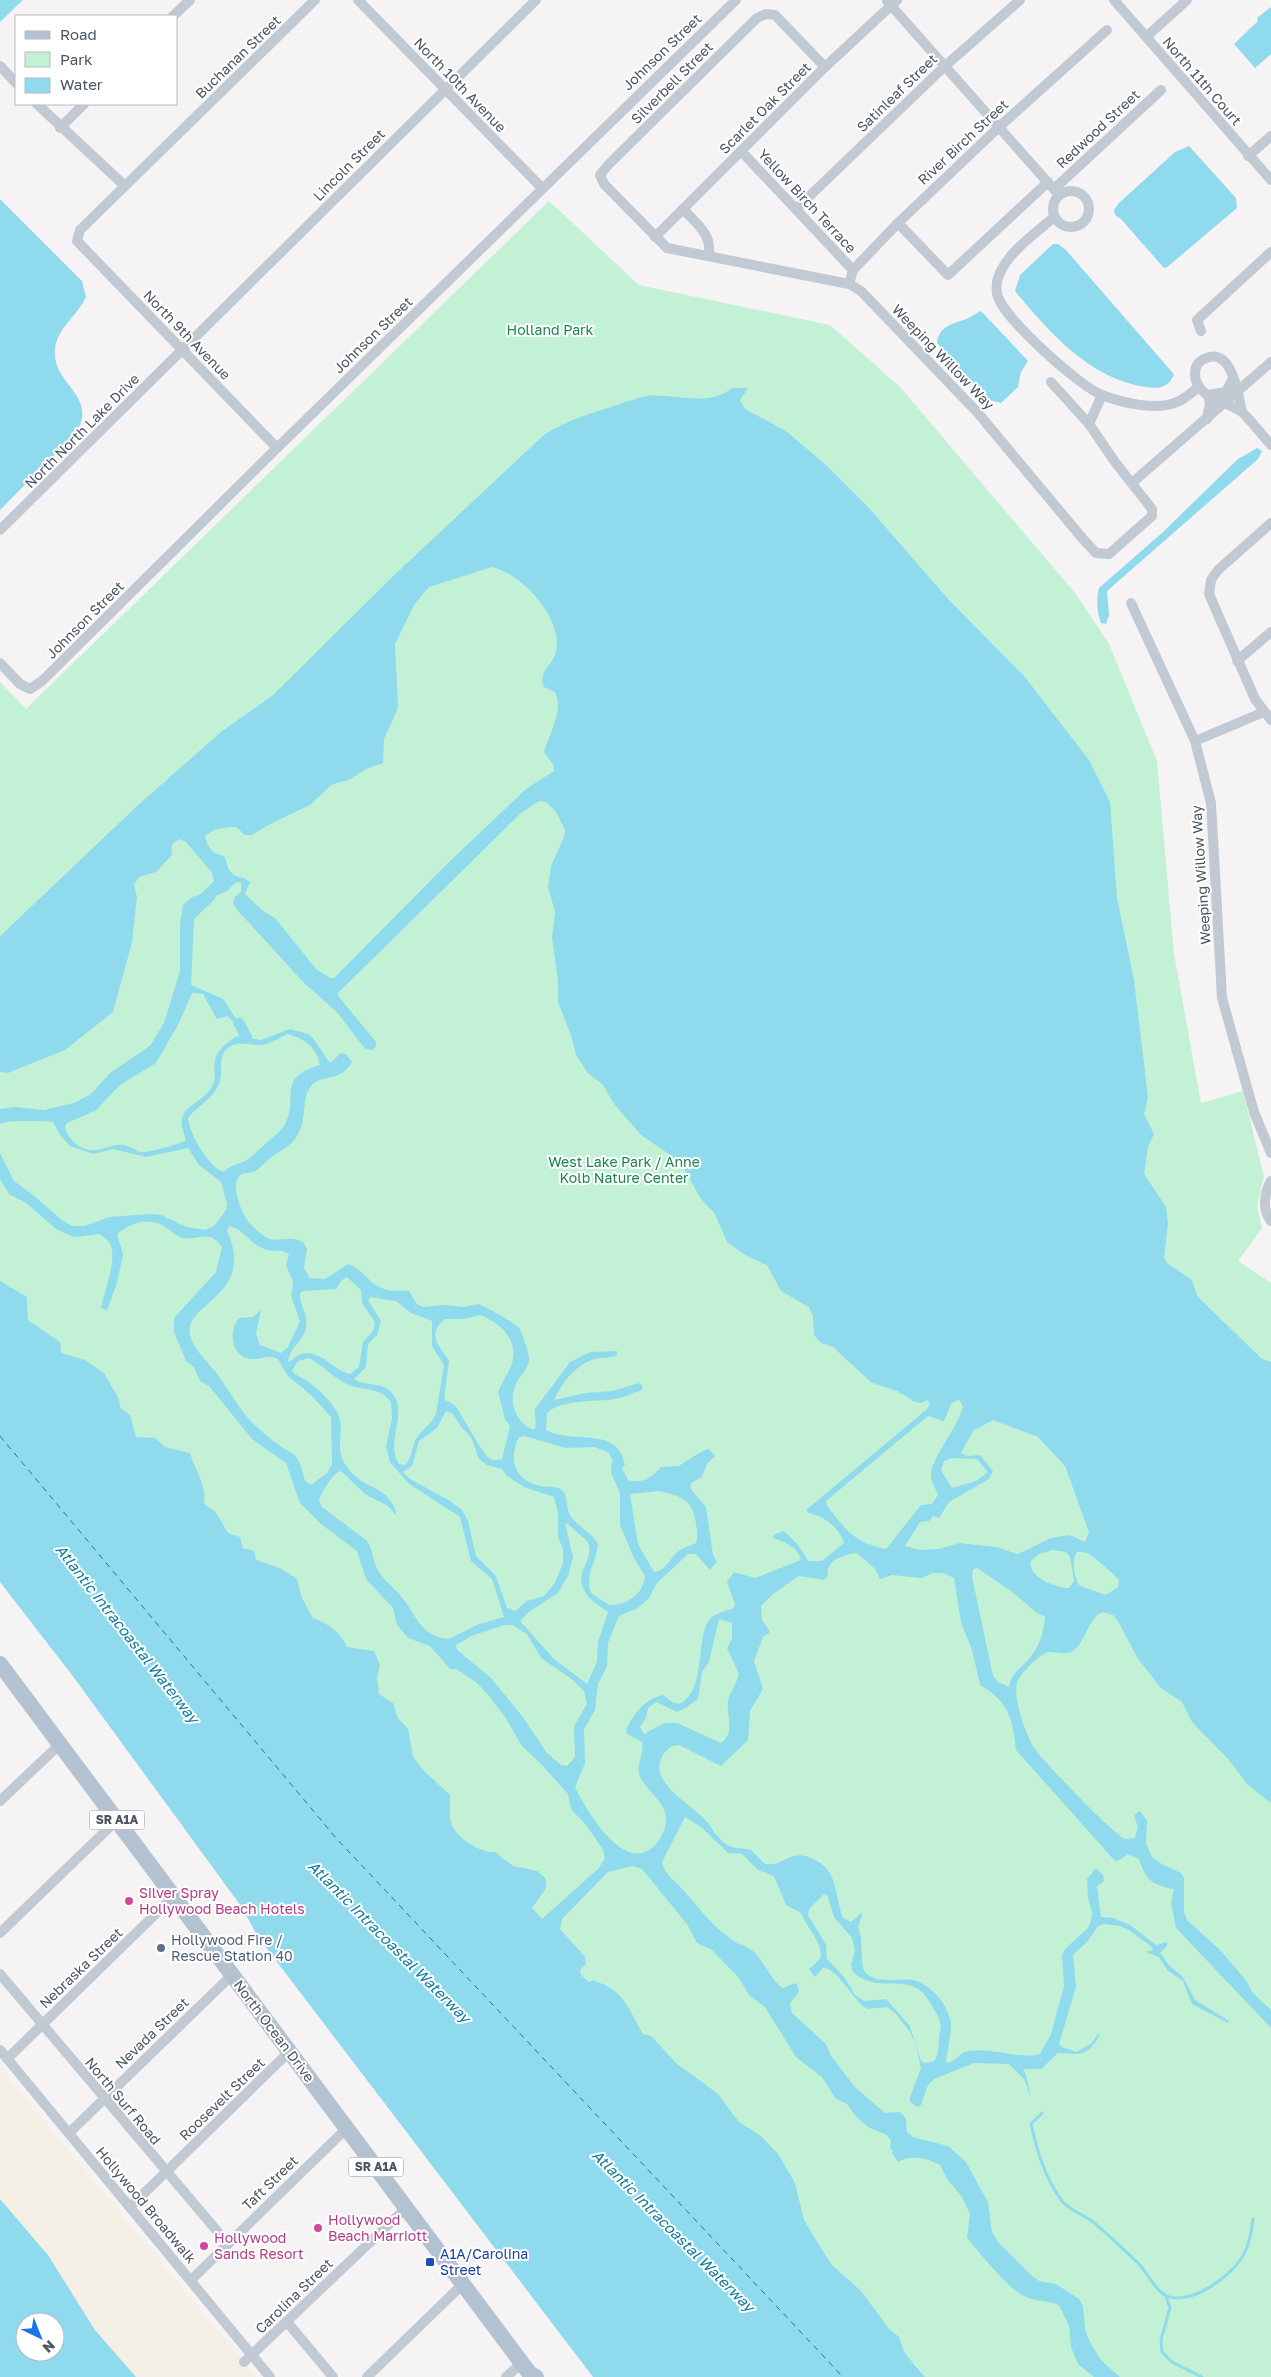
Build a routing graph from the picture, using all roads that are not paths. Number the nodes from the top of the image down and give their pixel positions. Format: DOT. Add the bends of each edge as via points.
graph roads {
  1 [pos="190,0"];
  2 [pos="315,0"];
  3 [pos="358,0"];
  4 [pos="536,0"];
  5 [pos="736,0"];
  6 [pos="1020,0"];
  7 [pos="1114,0"];
  8 [pos="1187,0"];
  9 [pos="891,2"];
  10 [pos="174,15"];
  11 [pos="1107,30"];
  12 [pos="1146,37"];
  13 [pos="0,66"];
  14 [pos="945,66"];
  15 [pos="825,67"];
  16 [pos="15,82"];
  17 [pos="445,89"];
  18 [pos="1161,90"];
  19 [pos="37,105"];
  20 [pos="83,105"];
  21 [pos="999,127"];
  22 [pos="60,128"];
  23 [pos="1271,136"];
  24 [pos="741,151"];
  25 [pos="1248,156"];
  26 [pos="600,175"];
  27 [pos="1271,180"];
  28 [pos="126,186"];
  29 [pos="542,188"];
  30 [pos="1054,189"];
  31 [pos="796,208"];
  32 [pos="683,209"];
  33 [pos="1054,216"];
  34 [pos="898,224"];
  35 [pos="655,237"];
  36 [pos="77,241"];
  37 [pos="1271,252"];
  38 [pos="709,256"];
  39 [pos="853,270"];
  40 [pos="849,284"];
  41 [pos="1201,331"];
  42 [pos="183,351"];
  43 [pos="1271,362"];
  44 [pos="1232,374"];
  45 [pos="1257,375"];
  46 [pos="1051,382"];
  47 [pos="1199,387"];
  48 [pos="1237,393"];
  49 [pos="1102,395"];
  50 [pos="1208,395"];
  51 [pos="1225,404"];
  52 [pos="1242,412"];
  53 [pos="1207,419"];
  54 [pos="1089,424"];
  55 [pos="1271,445"];
  56 [pos="277,448"];
  57 [pos="1132,482"];
  58 [pos="1271,523"];
  59 [pos="0,530"];
  60 [pos="1131,603"];
  61 [pos="1271,632"];
  62 [pos="1237,661"];
  63 [pos="0,663"];
  64 [pos="1268,716"];
  65 [pos="1194,741"];
  66 [pos="1271,1153"];
  67 [pos="1271,1181"];
  68 [pos="1268,1218"];
  69 [pos="0,1666"];
  70 [pos="60,1744"];
  71 [pos="0,1800"];
  72 [pos="117,1820"];
  73 [pos="174,1896"];
  74 [pos="0,1933"];
  75 [pos="0,1974"];
  76 [pos="232,1974"];
  77 [pos="42,2024"];
  78 [pos="0,2050"];
  79 [pos="290,2051"];
  80 [pos="7,2059"];
  81 [pos="104,2099"];
  82 [pos="347,2128"];
  83 [pos="69,2132"];
  84 [pos="166,2173"];
  85 [pos="130,2207"];
  86 [pos="406,2208"];
  87 [pos="228,2244"];
  88 [pos="191,2280"];
  89 [pos="463,2284"];
  90 [pos="287,2322"];
  91 [pos="252,2354"];
  92 [pos="244,2362"];
  93 [pos="530,2373"];
  94 [pos="270,2377"];
  95 [pos="333,2377"];
  96 [pos="367,2377"];
  97 [pos="506,2377"];
  1 -- 10 [label="street"];
  2 -- 28 [label="street, Buchanan Street"];
  3 -- 17 [label="street, North 10th Avenue"];
  4 -- 17 [label="street, Lincoln Street"];
  5 -- 29 [label="street, Johnson Street"];
  6 -- 14 [label="street, Satinleaf Street"];
  7 -- 12 [label="street, North 11th Court"];
  8 -- 12 [label="street"];
  9 -- 14 [label="street"];
  9 -- 15 [label="street, Scarlet Oak Street"];
  11 -- 21 [label="street, River Birch Street"];
  12 -- 25 [label="street, North 11th Court"];
  13 -- 16 [label="street"];
  14 -- 21 [label="street"];
  14 -- 31 [label="street, Satinleaf Street"];
  15 -- 24 [label="street, Scarlet Oak Street"];
  15 -- 26 [label="street, Silverbell Street" via="775,15 757,18"];
  17 -- 29 [label="street, North 10th Avenue"];
  17 -- 42 [label="street, Lincoln Street"];
  18 -- 30 [label="street, Redwood Street"];
  19 -- 22 [label="street"];
  20 -- 22 [label="street"];
  21 -- 30 [label="street"];
  21 -- 34 [label="street, River Birch Street"];
  22 -- 28 [label="street"];
  23 -- 25 [label="street"];
  24 -- 31 [label="street, Yellow Birch Terrace"];
  24 -- 32 [label="street, Scarlet Oak Street"];
  25 -- 27 [label="street, North 11th Court"];
  26 -- 35 [label="street, Weeping Willow Way" via="604,184"];
  28 -- 36 [label="street, Buchanan Street" via="80,230"];
  29 -- 56 [label="street, Johnson Street"];
  30 -- 33 [label="street"];
  30 -- 33 [label="street" via="1073,191 1085,197 1088,204 1087,218 1072,228 1061,225"];
  30 -- 34 [label="street, Redwood Street" via="948,275"];
  31 -- 39 [label="street, Yellow Birch Terrace"];
  32 -- 35 [label="street, Scarlet Oak Street"];
  32 -- 38 [label="street" via="708,236"];
  33 -- 49 [label="street" via="1006,262 998,279 998,297 1008,314 1052,357 1080,383"];
  34 -- 39 [label="street, River Birch Street"];
  35 -- 38 [label="street, Weeping Willow Way" via="667,248"];
  36 -- 42 [label="street, North 9th Avenue"];
  37 -- 41 [label="street" via="1197,320"];
  38 -- 40 [label="street, Weeping Willow Way"];
  39 -- 40 [label="street, River Birch Street"];
  40 -- 57 [label="street, Weeping Willow Way" via="861,291 977,412 1096,553 1109,554 1152,516 1152,509"];
  42 -- 56 [label="street, North 9th Avenue"];
  42 -- 59 [label="street, North North Lake Drive"];
  43 -- 45 [label="street"];
  44 -- 45 [label="street"];
  44 -- 47 [label="street" via="1220,358 1208,357 1196,366"];
  44 -- 48 [label="street"];
  44 -- 50 [label="street" via="1226,392"];
  45 -- 48 [label="street"];
  46 -- 54 [label="street"];
  47 -- 49 [label="street" via="1169,405 1127,402"];
  47 -- 50 [label="street"];
  48 -- 51 [label="street"];
  48 -- 52 [label="street"];
  49 -- 54 [label="street"];
  50 -- 51 [label="street"];
  50 -- 53 [label="street" via="1210,409"];
  51 -- 52 [label="street"];
  51 -- 53 [label="street"];
  52 -- 55 [label="street"];
  53 -- 57 [label="street"];
  54 -- 57 [label="street"];
  56 -- 63 [label="street, Johnson Street" via="42,681 30,689 20,684"];
  58 -- 62 [label="street" via="1211,580 1210,594"];
  60 -- 65 [label="street, Weeping Willow Way"];
  61 -- 62 [label="street"];
  62 -- 64 [label="street" via="1254,699"];
  64 -- 65 [label="street"];
  65 -- 66 [label="street, Weeping Willow Way" via="1211,802 1222,998 1254,1112"];
  67 -- 68 [label="street" via="1265,1198"];
  69 -- 70 [label="main road, North Ocean Drive / SR A1A"];
  70 -- 71 [label="street"];
  70 -- 72 [label="main road, North Ocean Drive / SR A1A"];
  72 -- 73 [label="main road, North Ocean Drive / SR A1A"];
  72 -- 74 [label="street"];
  73 -- 76 [label="main road, North Ocean Drive / SR A1A"];
  73 -- 77 [label="street, Nebraska Street"];
  75 -- 77 [label="street, North Surf Road"];
  76 -- 79 [label="main road, North Ocean Drive / SR A1A"];
  76 -- 81 [label="street, Nevada Street"];
  77 -- 80 [label="street, Nebraska Street"];
  77 -- 81 [label="street, North Surf Road"];
  78 -- 80 [label="street, Hollywood Broadwalk"];
  79 -- 82 [label="main road, North Ocean Drive / SR A1A"];
  79 -- 84 [label="street, Roosevelt Street"];
  80 -- 83 [label="street, Hollywood Broadwalk"];
  81 -- 83 [label="street, Nevada Street"];
  81 -- 84 [label="street, North Surf Road"];
  82 -- 86 [label="main road, North Ocean Drive / SR A1A"];
  82 -- 87 [label="street, Taft Street"];
  83 -- 85 [label="street, Hollywood Broadwalk"];
  84 -- 85 [label="street, Roosevelt Street"];
  84 -- 87 [label="street, North Surf Road"];
  85 -- 88 [label="street, Hollywood Broadwalk"];
  86 -- 89 [label="main road, North Ocean Drive / SR A1A"];
  86 -- 90 [label="street, Carolina Street"];
  87 -- 88 [label="street, Taft Street"];
  88 -- 91 [label="street, Hollywood Broadwalk"];
  89 -- 93 [label="main road, North Ocean Drive / SR A1A"];
  89 -- 96 [label="street"];
  90 -- 91 [label="street, Carolina Street"];
  90 -- 95 [label="street"];
  91 -- 92 [label="street, Carolina Street"];
  91 -- 94 [label="street, Hollywood Broadwalk"];
  93 -- 97 [label="street"];
}
